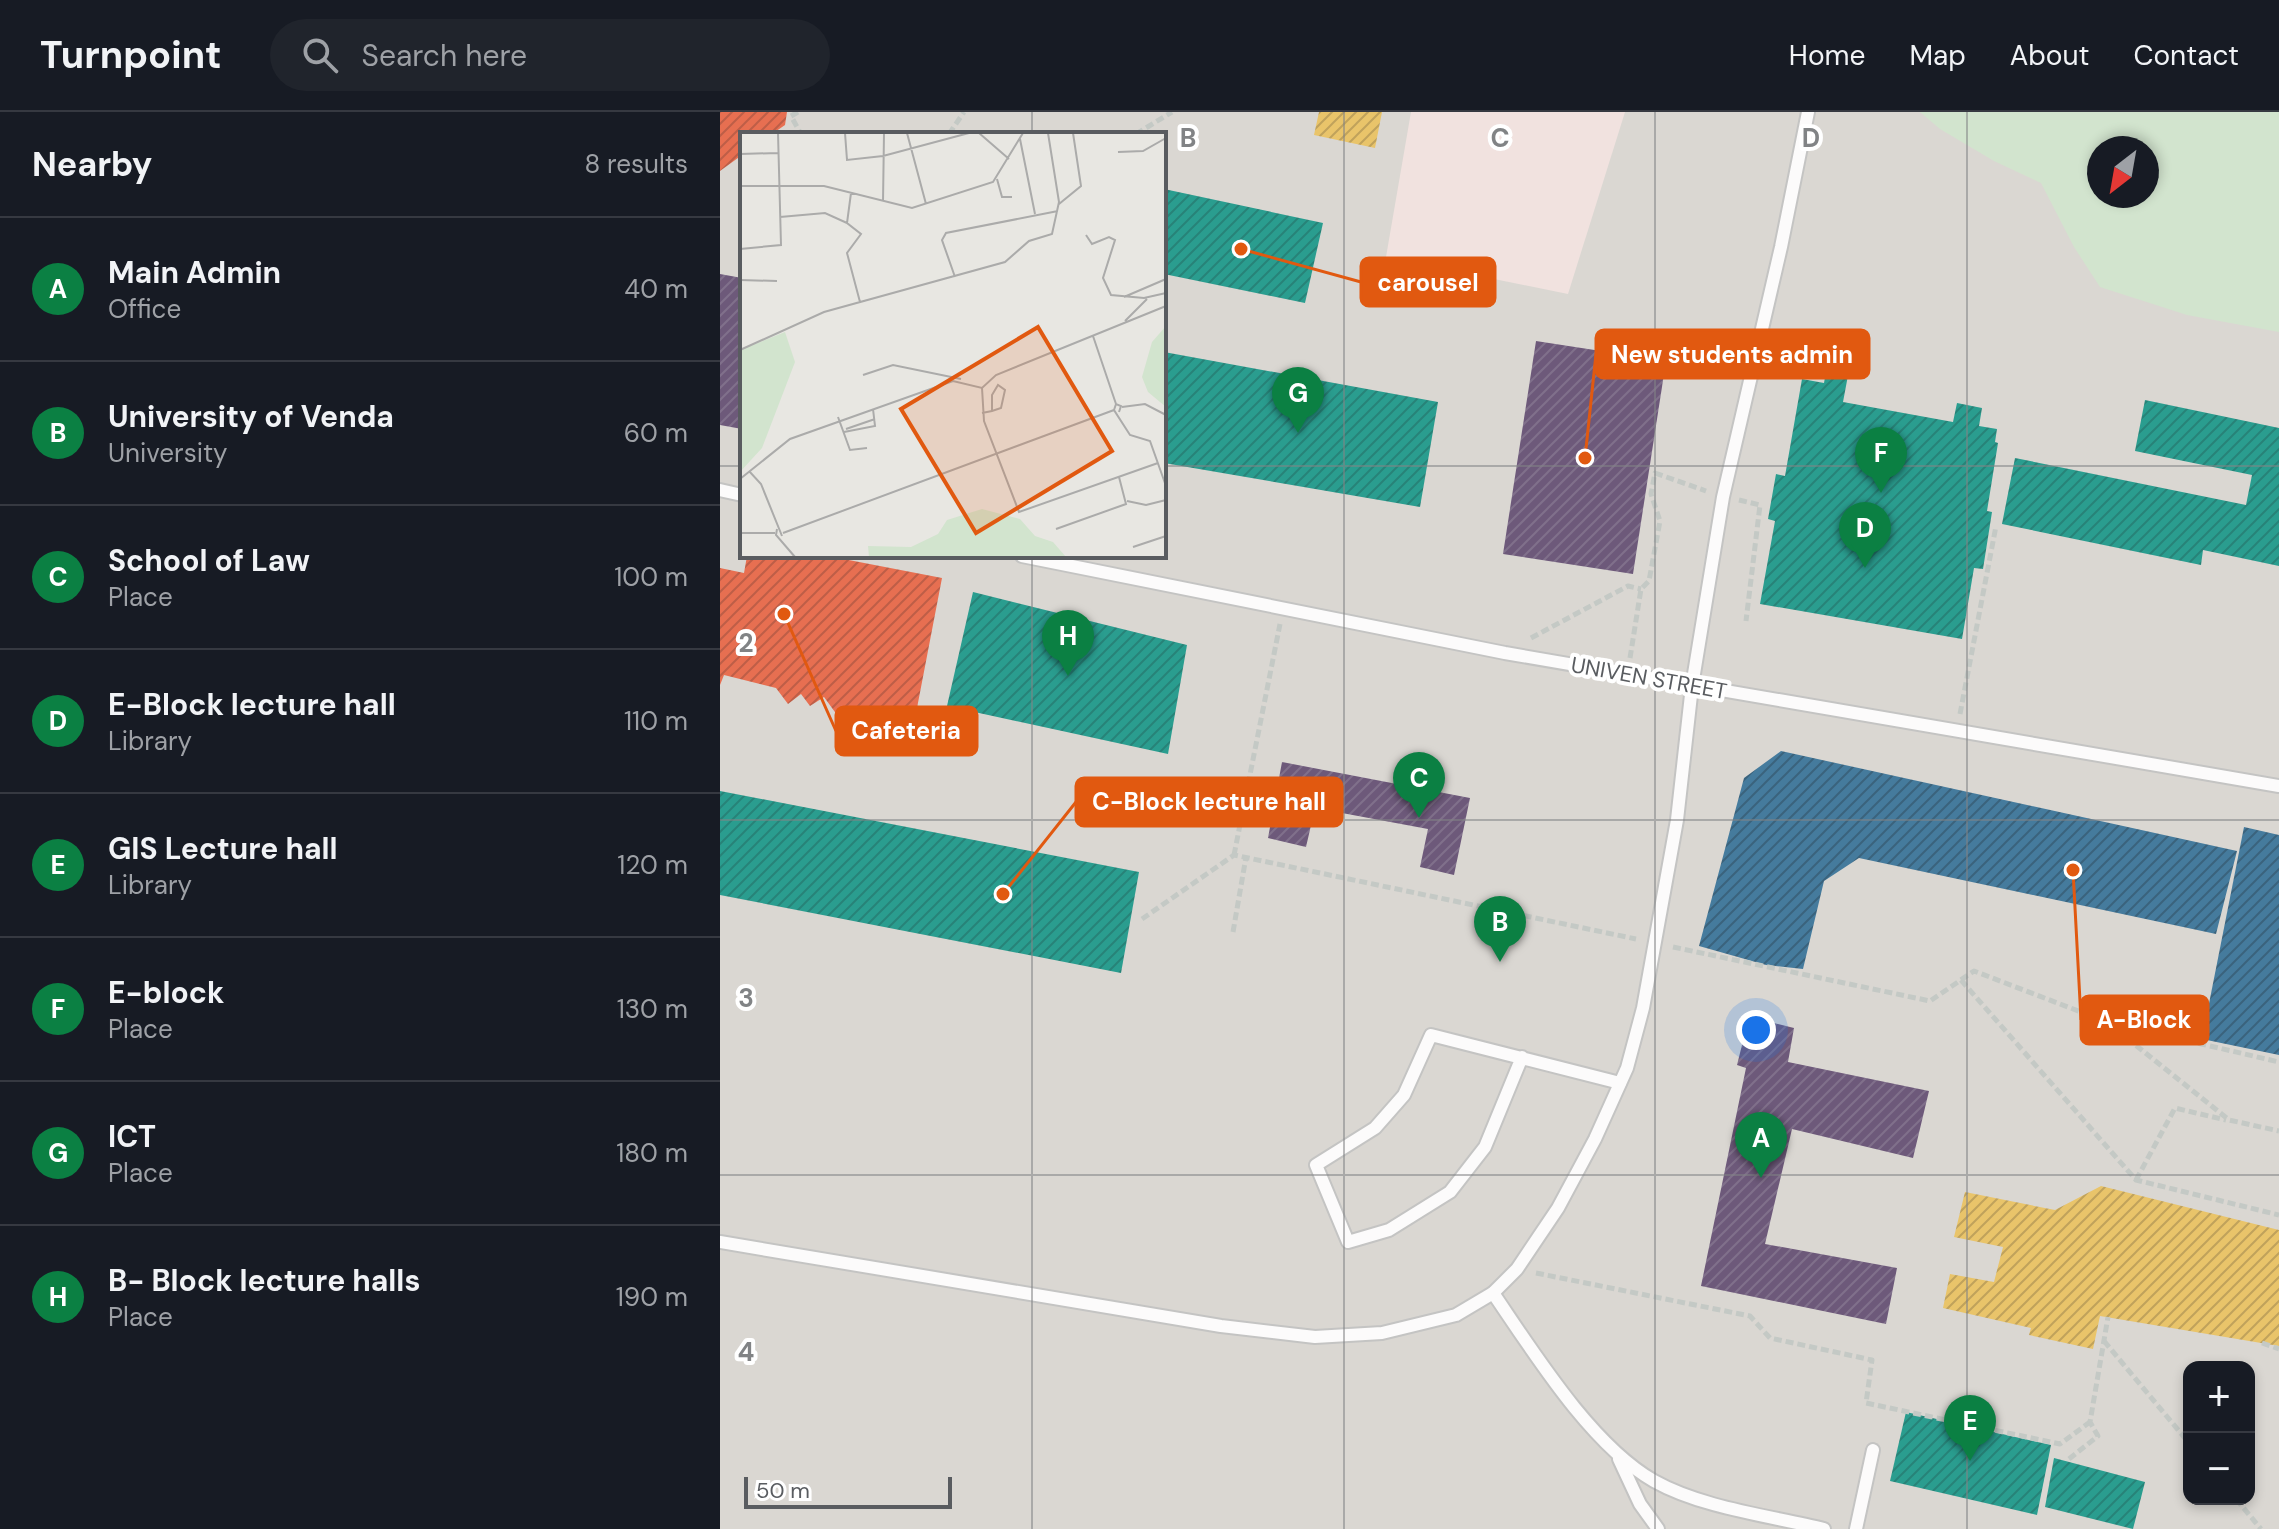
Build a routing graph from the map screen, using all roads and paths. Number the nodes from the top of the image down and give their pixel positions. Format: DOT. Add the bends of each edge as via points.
graph roads {
  1 [pos="798,112"];
  2 [pos="964,112"];
  3 [pos="1172,112"];
  4 [pos="1808,112"];
  5 [pos="800,132"];
  6 [pos="950,132"];
  7 [pos="1139,132"];
  8 [pos="720,490"];
  9 [pos="740,495"];
  10 [pos="1723,497"];
  11 [pos="1996,526"];
  12 [pos="1032,558"];
  13 [pos="1641,589"];
  14 [pos="1284,608"];
  15 [pos="1746,621"];
  16 [pos="1505,653"];
  17 [pos="1627,675"];
  18 [pos="1692,686"];
  19 [pos="1957,731"];
  20 [pos="2279,786"];
  21 [pos="1234,855"];
  22 [pos="1246,857"];
  23 [pos="1142,919"];
  24 [pos="1233,932"];
  25 [pos="1654,943"];
  26 [pos="1961,980"];
  27 [pos="2107,1022"];
  28 [pos="1522,1057"];
  29 [pos="2279,1062"];
  30 [pos="1620,1083"];
  31 [pos="2229,1120"];
  32 [pos="2279,1131"];
  33 [pos="2136,1180"];
  34 [pos="2279,1215"];
  35 [pos="720,1242"];
  36 [pos="1517,1269"];
  37 [pos="1493,1293"];
  38 [pos="2108,1317"];
  39 [pos="2103,1341"];
  40 [pos="2262,1343"];
  41 [pos="2279,1349"];
  42 [pos="2090,1422"];
  43 [pos="2183,1436"];
  44 [pos="1873,1450"];
  45 [pos="1618,1456"];
  46 [pos="2069,1459"];
  47 [pos="2241,1505"];
  48 [pos="1658,1529"];
  49 [pos="1824,1529"];
  50 [pos="1856,1529"];
  51 [pos="2261,1529"];
  1 -- 5 [label="path" via="791,116"];
  2 -- 6 [label="path"];
  3 -- 7 [label="path"];
  4 -- 10 [label="lane"];
  8 -- 9 [label="lane"];
  10 -- 13 [label="path" via="1655,473 1651,494 1660,521 1649,581"];
  10 -- 15 [label="path" via="1760,505"];
  10 -- 18 [label="lane"];
  11 -- 19 [label="path"];
  12 -- 14 [label="lane, UNIVEN STREET"];
  13 -- 16 [label="path" via="1628,586"];
  13 -- 17 [label="path"];
  14 -- 16 [label="lane, UNIVEN STREET"];
  14 -- 21 [label="path"];
  16 -- 17 [label="lane, UNIVEN STREET"];
  17 -- 18 [label="lane, UNIVEN STREET"];
  18 -- 19 [label="lane, UNIVEN STREET"];
  18 -- 25 [label="lane" via="1677,820"];
  19 -- 20 [label="lane, UNIVEN STREET"];
  21 -- 22 [label="path"];
  21 -- 23 [label="path"];
  22 -- 24 [label="path"];
  22 -- 25 [label="path"];
  25 -- 26 [label="path" via="1930,1001"];
  25 -- 30 [label="lane" via="1643,1008"];
  26 -- 27 [label="path" via="1974,971"];
  26 -- 33 [label="path"];
  27 -- 29 [label="path"];
  27 -- 31 [label="path"];
  28 -- 28 [label="lane" via="1485,1147 1450,1192 1389,1230 1348,1242 1316,1165 1375,1128 1404,1095 1431,1035"];
  28 -- 30 [label="lane"];
  30 -- 36 [label="lane" via="1558,1208"];
  31 -- 32 [label="path"];
  31 -- 33 [label="path" via="2175,1108"];
  33 -- 34 [label="path"];
  35 -- 37 [label="lane" via="1315,1337 1382,1333 1456,1315"];
  36 -- 37 [label="lane"];
  36 -- 42 [label="path" via="1750,1316 1770,1338 1872,1360 1866,1403 2060,1444"];
  37 -- 45 [label="lane" via="1540,1361"];
  38 -- 39 [label="path"];
  39 -- 42 [label="path"];
  39 -- 43 [label="path"];
  40 -- 41 [label="path"];
  42 -- 46 [label="path" via="2098,1436"];
  44 -- 50 [label="lane"];
  45 -- 48 [label="lane"];
  45 -- 49 [label="lane" via="1656,1482 1704,1501"];
  47 -- 51 [label="path"];
}
